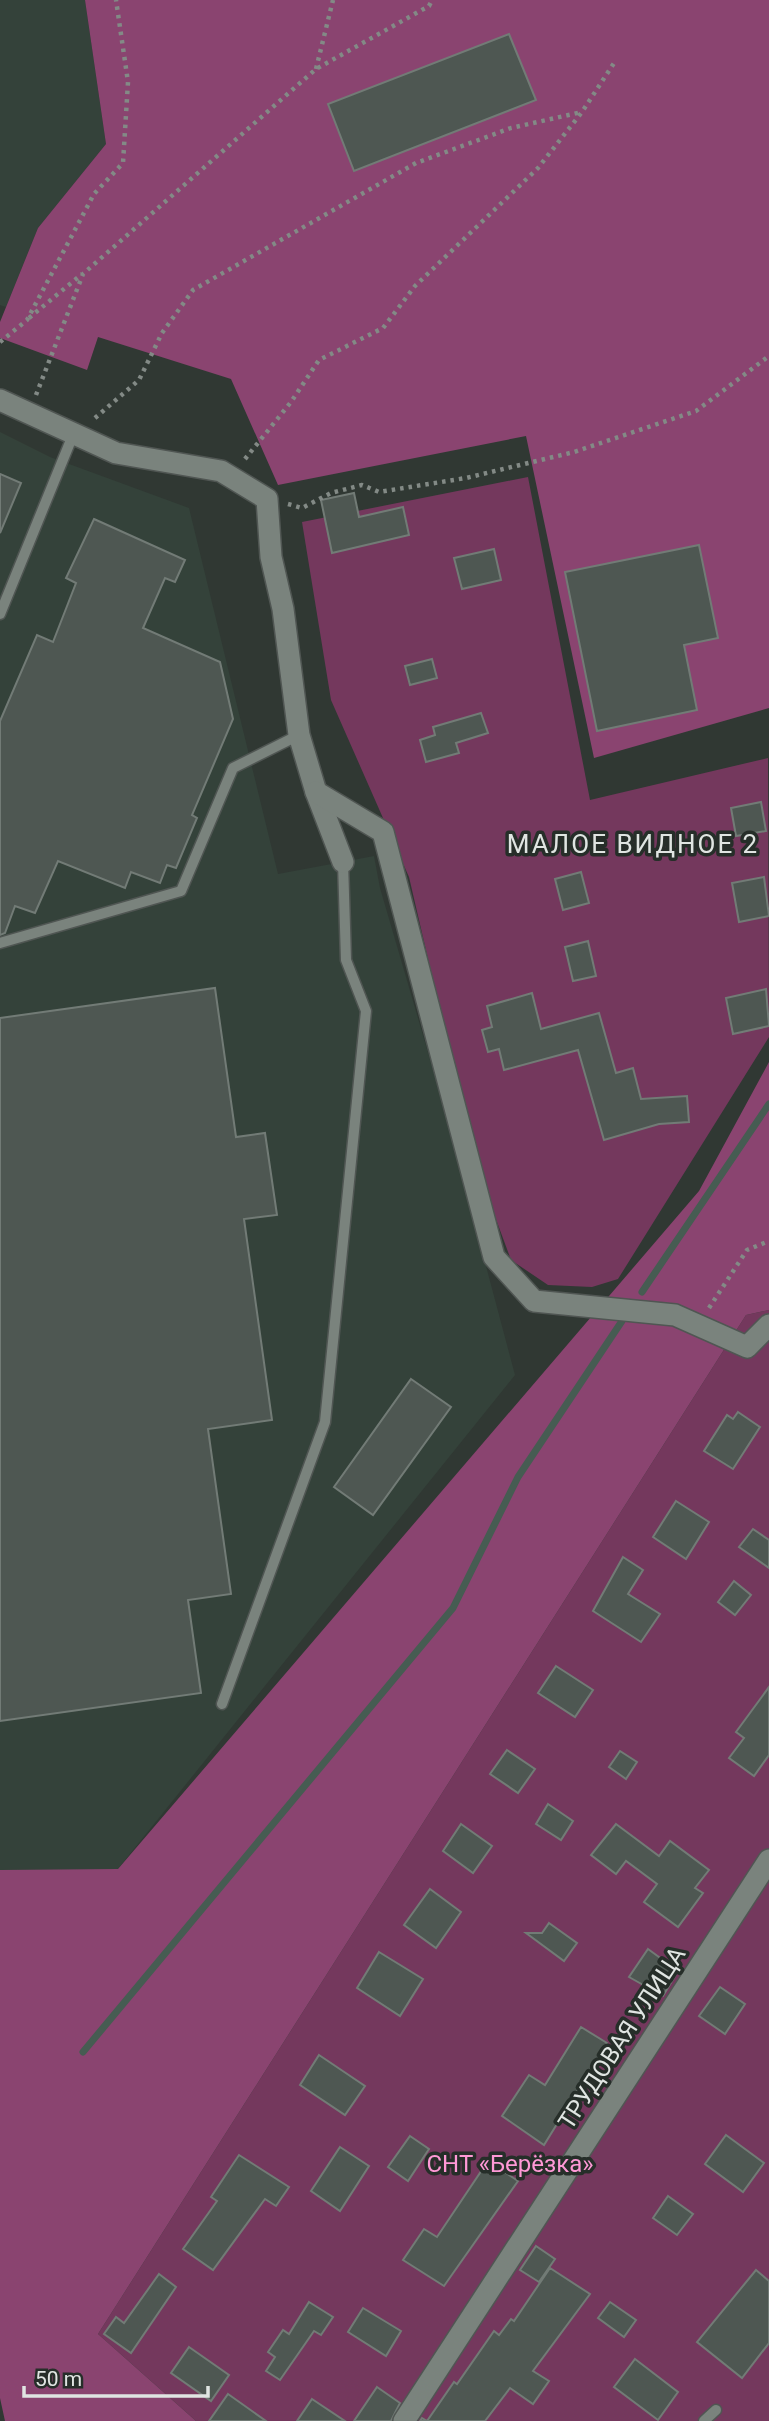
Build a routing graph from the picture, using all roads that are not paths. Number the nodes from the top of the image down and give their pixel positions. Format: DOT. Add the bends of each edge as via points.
graph roads {
  1 [pos="0,400"];
  2 [pos="73,435"];
  3 [pos="0,614"];
  4 [pos="299,735"];
  5 [pos="316,792"];
  6 [pos="342,862"];
  7 [pos="0,943"];
  8 [pos="769,1325"];
  9 [pos="222,1704"];
  10 [pos="769,1860"];
  11 [pos="716,2410"];
  12 [pos="404,2421"];
  13 [pos="704,2421"];
  1 -- 2 [label="street"];
  2 -- 3 [label="lane"];
  2 -- 4 [label="street" via="116,453 221,471 267,499 271,557 283,609"];
  4 -- 5 [label="street"];
  4 -- 7 [label="lane" via="233,768 181,891"];
  5 -- 6 [label="street"];
  5 -- 8 [label="street" via="383,832 494,1257 534,1301 675,1315 747,1347"];
  6 -- 9 [label="lane" via="346,960 366,1011 325,1422"];
  10 -- 12 [label="street, ТРУДОВАЯ УЛИЦА"];
  11 -- 13 [label="lane"];
}
